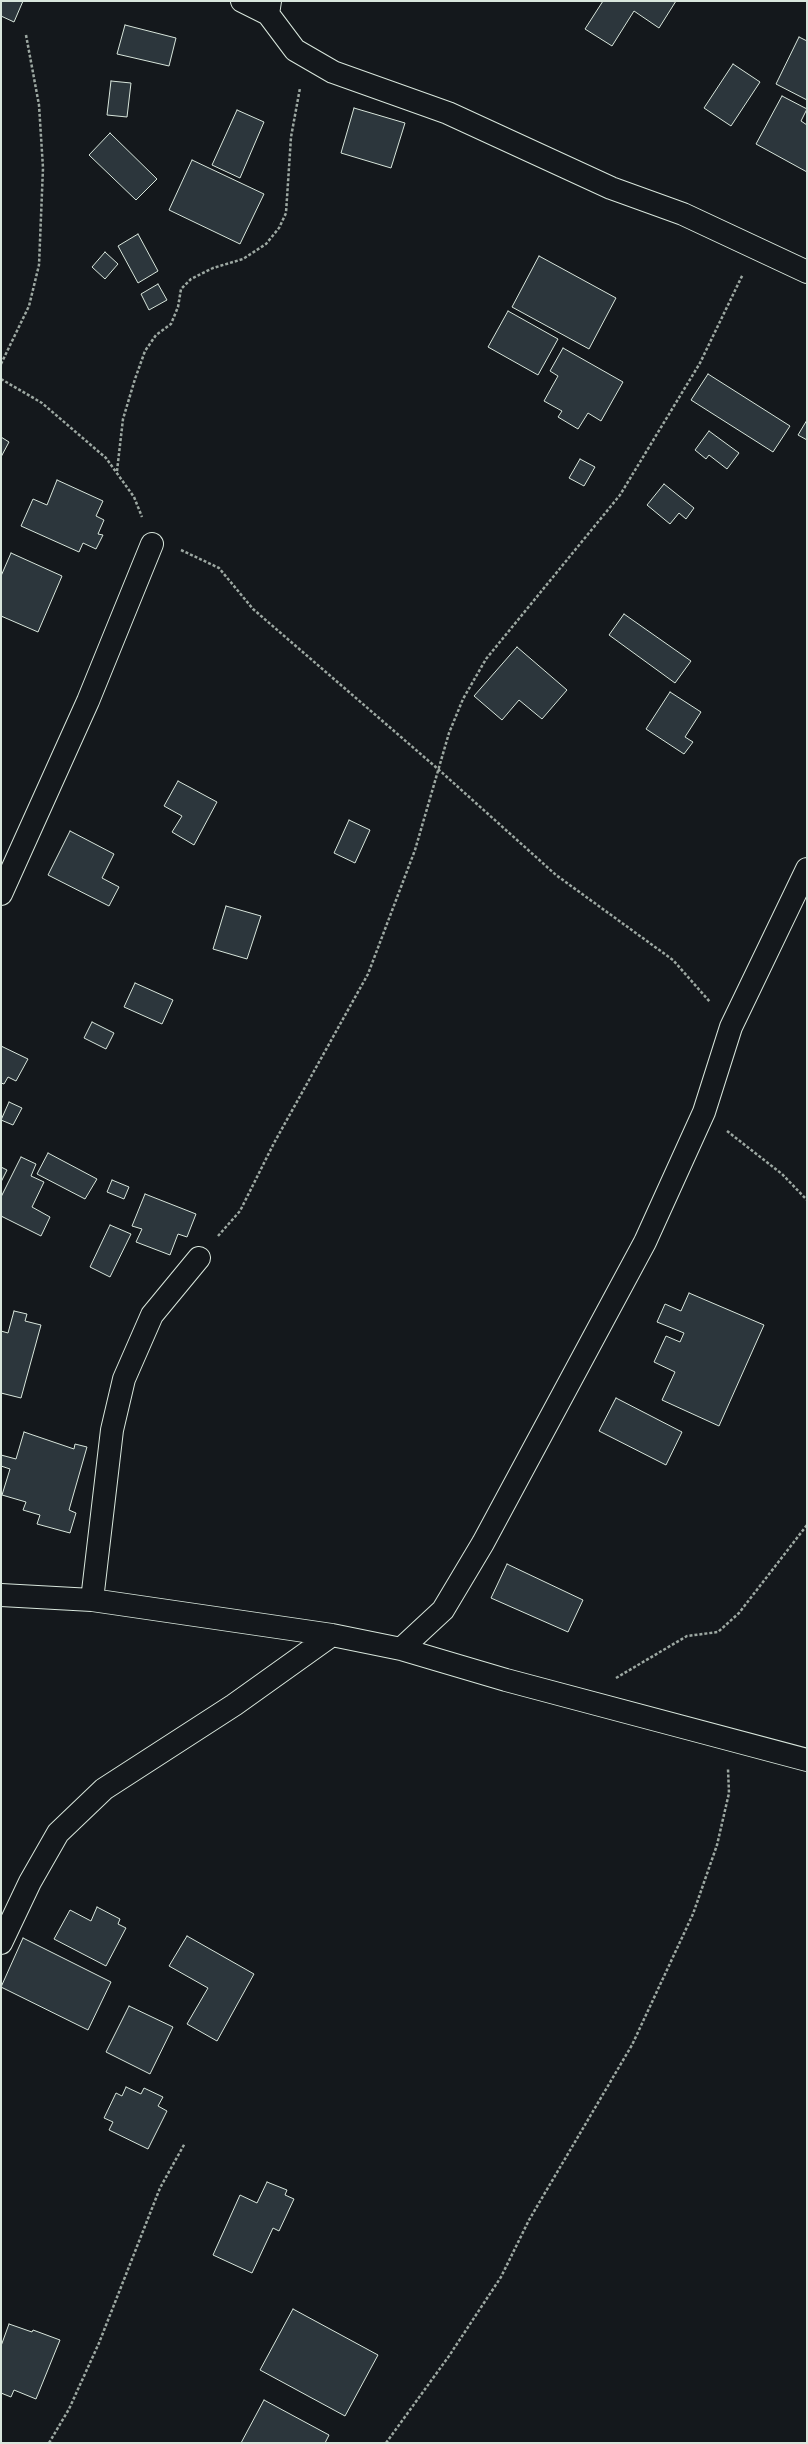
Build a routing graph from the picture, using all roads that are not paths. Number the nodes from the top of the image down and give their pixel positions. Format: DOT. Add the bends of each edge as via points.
graph roads {
  1 [pos="242,1"];
  2 [pos="269,8"];
  3 [pos="807,272"];
  4 [pos="152,544"];
  5 [pos="807,869"];
  6 [pos="1,894"];
  7 [pos="199,1258"];
  8 [pos="1,1595"];
  9 [pos="92,1600"];
  10 [pos="332,1635"];
  11 [pos="401,1649"];
  12 [pos="807,1760"];
  13 [pos="1,1943"];
  1 -- 2 [label="street"];
  2 -- 3 [label="street" via="295,50 333,72 448,113 611,188 684,214"];
  4 -- 6 [label="street" via="88,701"];
  5 -- 11 [label="street" via="731,1027 704,1112 645,1242 483,1543 443,1610"];
  7 -- 9 [label="street" via="152,1315 124,1379 112,1430"];
  8 -- 9 [label="street"];
  9 -- 10 [label="street"];
  10 -- 11 [label="street"];
  10 -- 13 [label="street" via="234,1705 104,1789 58,1833 30,1882"];
  11 -- 12 [label="street" via="582,1701"];
}
